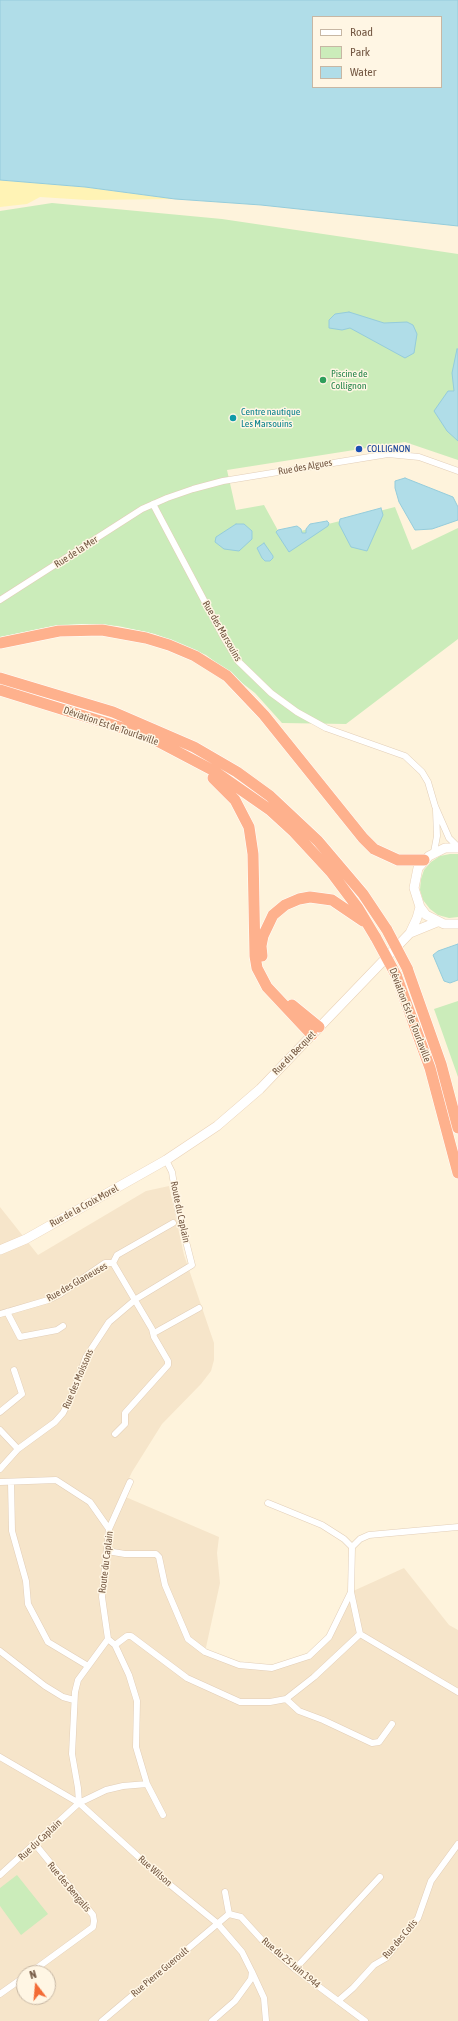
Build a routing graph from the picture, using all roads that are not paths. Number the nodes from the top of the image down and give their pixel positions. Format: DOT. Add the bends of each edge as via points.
graph roads {
  1 [pos="458,471"];
  2 [pos="153,504"];
  3 [pos="0,600"];
  4 [pos="0,643"];
  5 [pos="0,678"];
  6 [pos="0,690"];
  7 [pos="192,759"];
  8 [pos="435,806"];
  9 [pos="458,847"];
  10 [pos="434,852"];
  11 [pos="424,860"];
  12 [pos="420,907"];
  13 [pos="437,922"];
  14 [pos="458,924"];
  15 [pos="369,926"];
  16 [pos="410,933"];
  17 [pos="315,1031"];
  18 [pos="458,1128"];
  19 [pos="166,1160"];
  20 [pos="458,1173"];
  21 [pos="173,1223"];
  22 [pos="0,1250"];
  23 [pos="113,1263"];
  24 [pos="192,1265"];
  25 [pos="136,1299"];
  26 [pos="199,1308"];
  27 [pos="7,1312"];
  28 [pos="0,1314"];
  29 [pos="63,1326"];
  30 [pos="154,1333"];
  31 [pos="14,1370"];
  32 [pos="0,1412"];
  33 [pos="0,1430"];
  34 [pos="115,1434"];
  35 [pos="18,1448"];
  36 [pos="0,1469"];
  37 [pos="0,1482"];
  38 [pos="11,1482"];
  39 [pos="130,1482"];
  40 [pos="268,1503"];
  41 [pos="458,1527"];
  42 [pos="109,1529"];
  43 [pos="352,1547"];
  44 [pos="107,1551"];
  45 [pos="350,1592"];
  46 [pos="360,1634"];
  47 [pos="108,1638"];
  48 [pos="115,1645"];
  49 [pos="0,1651"];
  50 [pos="88,1666"];
  51 [pos="458,1692"];
  52 [pos="286,1699"];
  53 [pos="74,1700"];
  54 [pos="392,1724"];
  55 [pos="0,1757"];
  56 [pos="147,1784"];
  57 [pos="79,1803"];
  58 [pos="163,1815"];
  59 [pos="35,1844"];
  60 [pos="458,1844"];
  61 [pos="0,1875"];
  62 [pos="380,1877"];
  63 [pos="225,1892"];
  64 [pos="229,1914"];
  65 [pos="217,1923"];
  66 [pos="41,1965"];
  67 [pos="295,1969"];
  68 [pos="252,1972"];
  69 [pos="16,1983"];
  70 [pos="244,1989"];
  71 [pos="261,1989"];
  72 [pos="0,1994"];
  73 [pos="338,2001"];
  74 [pos="102,2021"];
  75 [pos="212,2021"];
  76 [pos="266,2021"];
  77 [pos="365,2021"];
  1 -- 2 [label="street, Rue des Algues" via="419,457 388,454 222,481"];
  2 -- 3 [label="street, Rue de la Mer"];
  2 -- 8 [label="street, Rue des Marsouins" via="238,661 270,693 297,712 326,728 405,756 422,772 428,782"];
  4 -- 11 [label="highway" via="59,631 102,630 154,640 195,656 228,676 264,715 374,849 398,860"];
  5 -- 18 [label="highway, Déviation Est de Tourlaville, bridge" via="113,712 194,747 237,772 270,796 318,841 363,894 387,930 407,968 441,1064"];
  6 -- 7 [label="highway, Déviation Est de Tourlaville" via="129,730"];
  7 -- 15 [label="highway, Déviation Est de Tourlaville" via="270,810 294,832 331,872"];
  7 -- 17 [label="highway" via="229,792 246,818 253,854 257,968 267,987"];
  8 -- 9 [label="street, Rue des Marsouins" via="449,838"];
  8 -- 10 [label="street, Rue des Marsouins" via="437,836"];
  9 -- 10 [label="main road"];
  10 -- 11 [label="main road"];
  11 -- 12 [label="main road" via="415,877 415,898"];
  12 -- 13 [label="main road" via="426,915"];
  12 -- 16 [label="main road, Rue du Becquet"];
  13 -- 14 [label="main road"];
  13 -- 16 [label="main road, Rue du Becquet"];
  15 -- 17 [label="highway" via="332,900 310,897 285,905 273,915 261,946 267,976 276,990"];
  15 -- 20 [label="highway, Déviation Est de Tourlaville, bridge" via="396,976 430,1068"];
  16 -- 17 [label="main road, Rue du Becquet"];
  17 -- 19 [label="main road, Rue du Becquet" via="260,1089 217,1126"];
  19 -- 22 [label="main road, Rue de la Croix Morel" via="26,1239"];
  19 -- 24 [label="street, Route du Caplain" via="172,1172 178,1210"];
  21 -- 23 [label="street" via="122,1252"];
  23 -- 25 [label="street, Rue des Glaneuses"];
  23 -- 27 [label="street, Rue des Glaneuses" via="105,1264 48,1300"];
  24 -- 25 [label="street, Rue des Moissons"];
  25 -- 30 [label="street, Rue des Glaneuses"];
  25 -- 35 [label="street, Rue des Moissons" via="109,1322 91,1347 63,1412 55,1422"];
  26 -- 30 [label="street"];
  27 -- 28 [label="street, Rue des Glaneuses"];
  27 -- 29 [label="street" via="20,1337 58,1330"];
  30 -- 34 [label="street, Rue des Glaneuses" via="168,1365 125,1413 125,1424"];
  31 -- 32 [label="street" via="22,1394"];
  33 -- 35 [label="street"];
  35 -- 36 [label="street, Rue des Moissons"];
  37 -- 38 [label="street"];
  38 -- 42 [label="street" via="56,1480 90,1502"];
  38 -- 50 [label="street" via="12,1530 26,1581 28,1604 48,1642"];
  39 -- 42 [label="street, Route du Caplain"];
  40 -- 43 [label="street" via="322,1525"];
  41 -- 43 [label="street" via="369,1535"];
  42 -- 44 [label="street, Route du Caplain"];
  43 -- 45 [label="street"];
  44 -- 45 [label="street" via="156,1554 188,1639 205,1652 239,1665 272,1668 309,1656 329,1637"];
  44 -- 47 [label="street, Route du Caplain" via="102,1597"];
  45 -- 46 [label="street"];
  46 -- 51 [label="street"];
  46 -- 52 [label="street"];
  47 -- 48 [label="street"];
  47 -- 50 [label="street"];
  48 -- 52 [label="street" via="131,1636 187,1678 240,1702"];
  48 -- 56 [label="street" via="137,1701 136,1747"];
  49 -- 53 [label="street" via="45,1686 63,1697"];
  50 -- 53 [label="street" via="78,1680"];
  52 -- 54 [label="street" via="299,1711 372,1743 379,1742"];
  53 -- 57 [label="street" via="72,1754"];
  55 -- 57 [label="street, Rue Wilson"];
  56 -- 57 [label="street, Rue du Caplain" via="106,1790"];
  56 -- 58 [label="street"];
  57 -- 59 [label="street, Rue du Caplain"];
  57 -- 65 [label="street, Rue Wilson" via="163,1879"];
  59 -- 61 [label="street, Rue du Caplain"];
  59 -- 66 [label="street, Rue des Bengalis" via="93,1915 94,1921 93,1927"];
  60 -- 73 [label="street, Rue des Cotis" via="431,1881 418,1918 386,1958 374,1965"];
  62 -- 67 [label="street"];
  63 -- 64 [label="street"];
  64 -- 65 [label="street"];
  64 -- 67 [label="street, Rue du 25 Juin 1944" via="241,1917 262,1940"];
  65 -- 68 [label="street, Rue Wilson" via="242,1952"];
  65 -- 74 [label="street, Rue Pierre Gueroult"];
  67 -- 73 [label="street, Rue du 25 Juin 1944"];
  68 -- 70 [label="street" via="251,1979"];
  68 -- 71 [label="street, Rue Wilson"];
  69 -- 72 [label="street"];
  70 -- 71 [label="street" via="252,1986"];
  70 -- 75 [label="street" via="235,2001"];
  71 -- 76 [label="street, Rue Wilson" via="266,2008"];
  73 -- 77 [label="street, Rue du 25 Juin 1944"];
}
